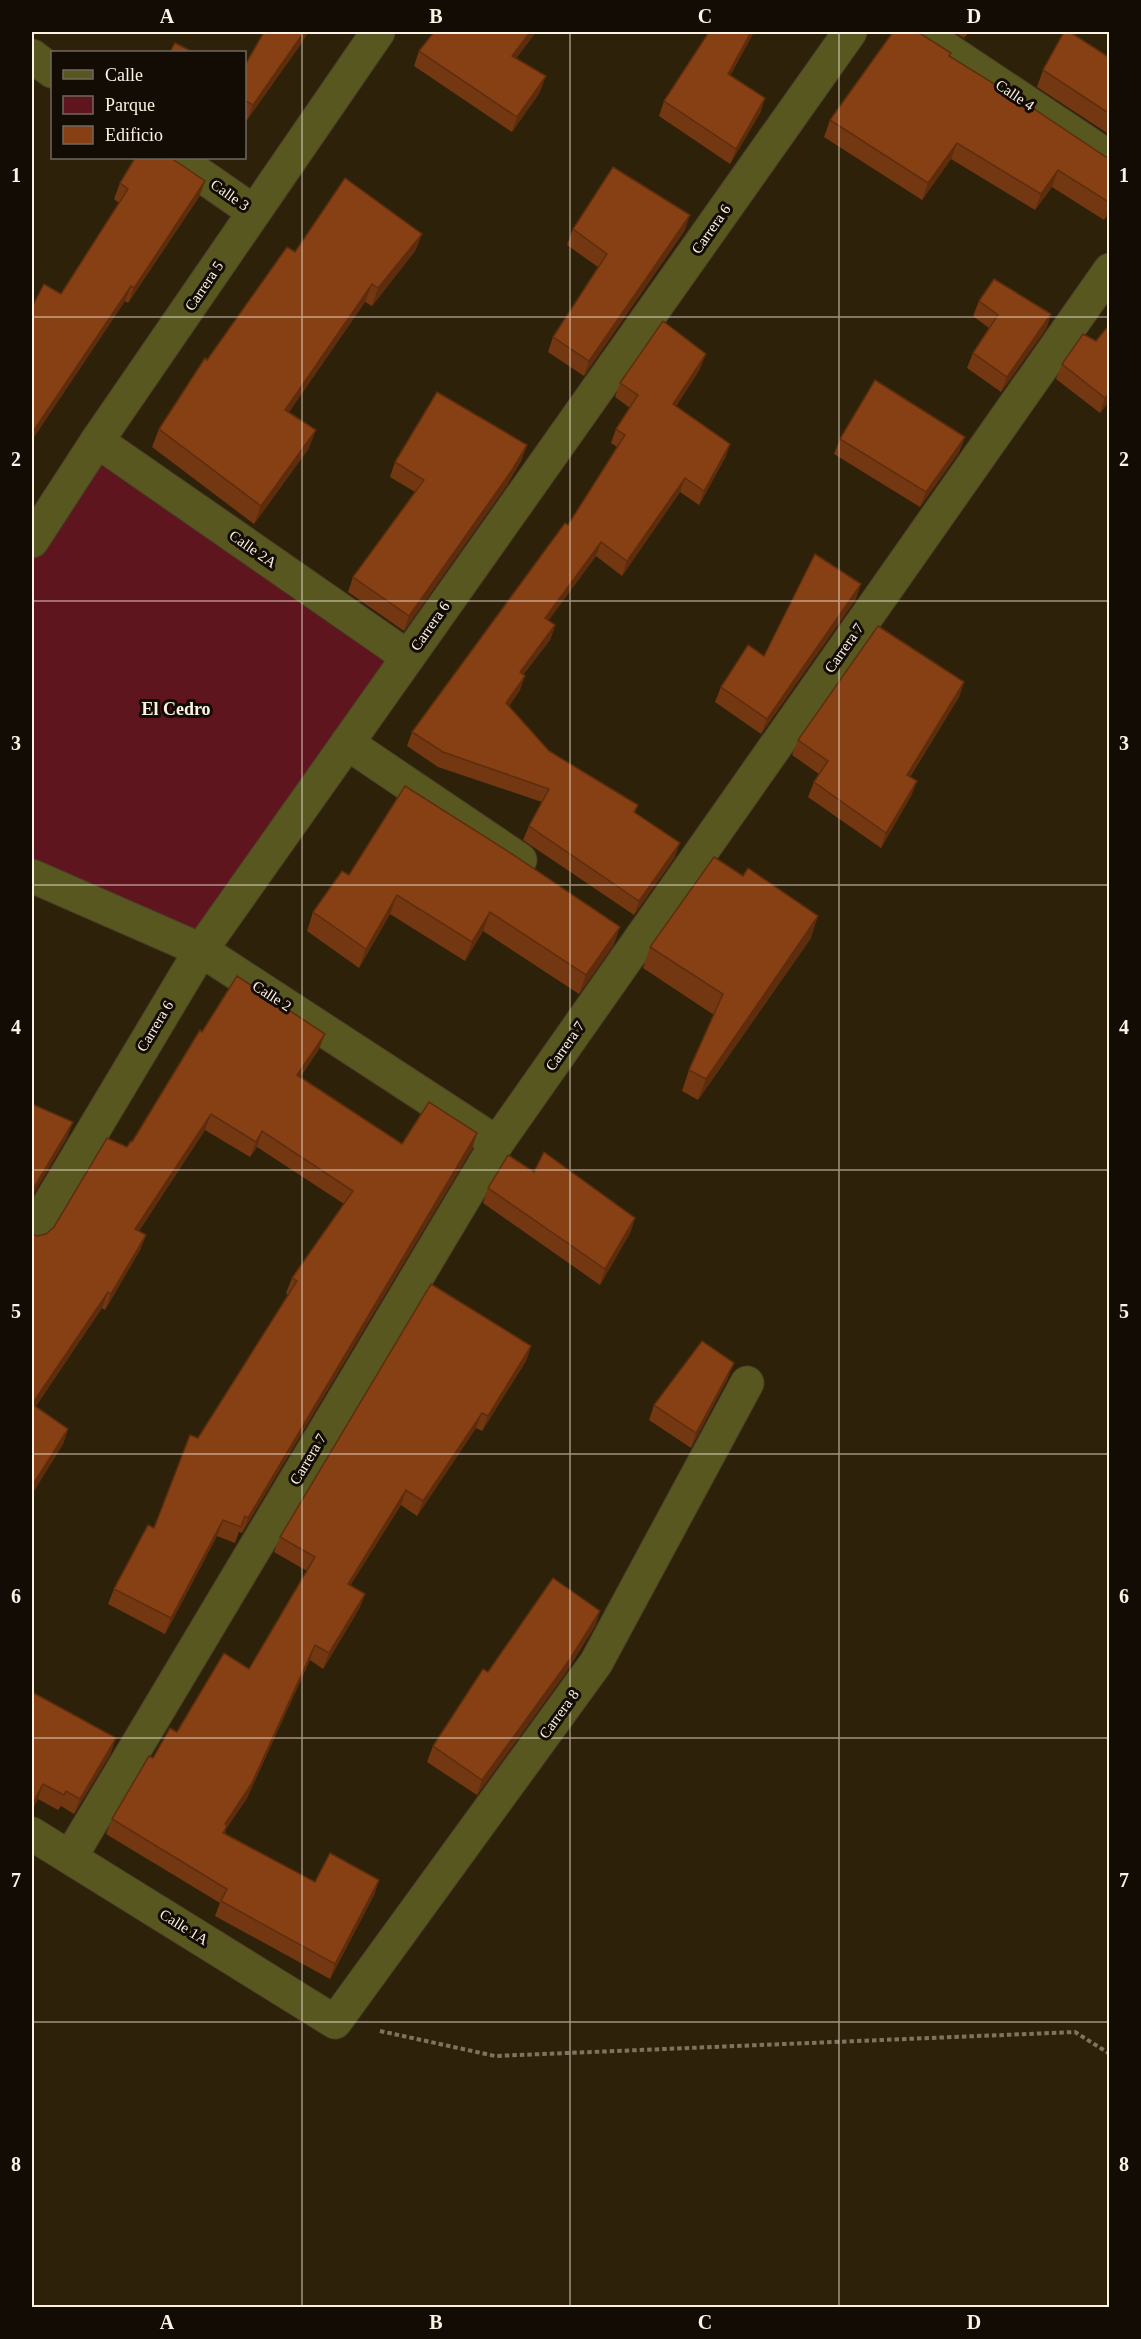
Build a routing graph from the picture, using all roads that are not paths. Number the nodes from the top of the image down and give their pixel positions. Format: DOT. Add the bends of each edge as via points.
graph roads {
  1 [pos="378,32"];
  2 [pos="850,32"];
  3 [pos="921,32"];
  4 [pos="32,56"];
  5 [pos="51,70"];
  6 [pos="1110,158"];
  7 [pos="177,159"];
  8 [pos="254,212"];
  9 [pos="1110,270"];
  10 [pos="97,441"];
  11 [pos="32,541"];
  12 [pos="408,657"];
  13 [pos="348,743"];
  14 [pos="542,875"];
  15 [pos="32,876"];
  16 [pos="609,921"];
  17 [pos="639,941"];
  18 [pos="201,950"];
  19 [pos="497,1143"];
  20 [pos="32,1233"];
  21 [pos="747,1383"];
  22 [pos="32,1834"];
  23 [pos="71,1856"];
  24 [pos="335,2022"];
  1 -- 8 [label="street, Carrera 5"];
  2 -- 12 [label="street, Carrera 6"];
  3 -- 6 [label="street, Calle 4"];
  4 -- 5 [label="street"];
  7 -- 8 [label="street, Calle 3"];
  8 -- 10 [label="street, Carrera 5"];
  9 -- 17 [label="street, Carrera 7"];
  10 -- 11 [label="street, Carrera 5"];
  10 -- 12 [label="street, Calle 2A"];
  12 -- 13 [label="street, Carrera 6"];
  13 -- 14 [label="street"];
  13 -- 18 [label="street, Carrera 6"];
  15 -- 18 [label="street, Calle 2"];
  16 -- 17 [label="street"];
  17 -- 19 [label="street, Carrera 7"];
  18 -- 19 [label="street, Calle 2"];
  18 -- 20 [label="street, Carrera 6"];
  19 -- 23 [label="street, Carrera 7"];
  21 -- 24 [label="street, Carrera 8" via="596,1663"];
  22 -- 23 [label="street, Calle 1A"];
  23 -- 24 [label="street, Calle 1A"];
}
